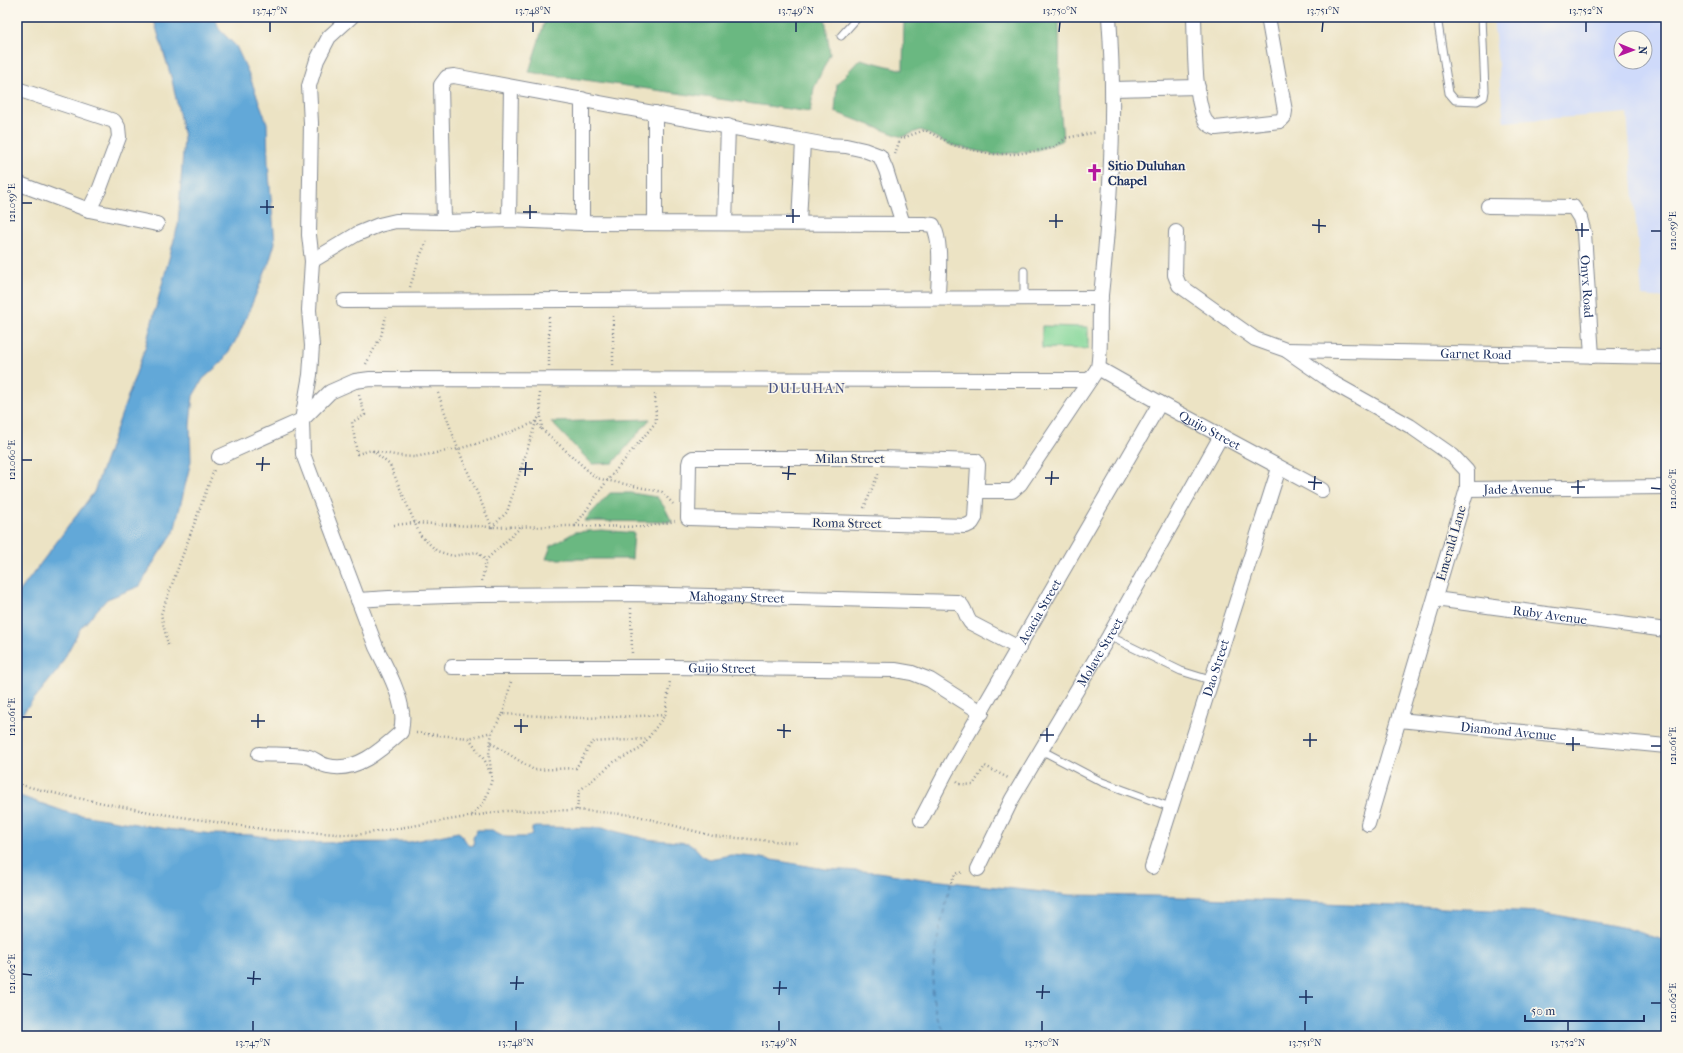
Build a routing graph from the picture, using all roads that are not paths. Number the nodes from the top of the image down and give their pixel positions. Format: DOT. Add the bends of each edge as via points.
graph roads {
  1 [pos="351,17"];
  2 [pos="858,17"];
  3 [pos="1110,17"];
  4 [pos="1194,17"];
  5 [pos="1268,17"];
  6 [pos="1438,17"];
  7 [pos="1482,17"];
  8 [pos="842,36"];
  9 [pos="511,87"];
  10 [pos="1198,87"];
  11 [pos="17,89"];
  12 [pos="1113,89"];
  13 [pos="582,99"];
  14 [pos="655,113"];
  15 [pos="728,126"];
  16 [pos="803,141"];
  17 [pos="17,183"];
  18 [pos="1488,206"];
  19 [pos="89,210"];
  20 [pos="509,220"];
  21 [pos="444,222"];
  22 [pos="655,222"];
  23 [pos="582,223"];
  24 [pos="725,223"];
  25 [pos="799,223"];
  26 [pos="156,224"];
  27 [pos="903,224"];
  28 [pos="1176,232"];
  29 [pos="312,261"];
  30 [pos="1024,271"];
  31 [pos="938,298"];
  32 [pos="1024,298"];
  33 [pos="1100,298"];
  34 [pos="344,301"];
  35 [pos="1286,350"];
  36 [pos="1592,356"];
  37 [pos="1666,357"];
  38 [pos="1094,374"];
  39 [pos="1160,403"];
  40 [pos="302,420"];
  41 [pos="1221,436"];
  42 [pos="219,457"];
  43 [pos="1279,468"];
  44 [pos="1666,487"];
  45 [pos="1467,489"];
  46 [pos="1322,490"];
  47 [pos="977,491"];
  48 [pos="688,518"];
  49 [pos="1435,599"];
  50 [pos="358,600"];
  51 [pos="1666,630"];
  52 [pos="1109,636"];
  53 [pos="1019,648"];
  54 [pos="452,667"];
  55 [pos="1210,680"];
  56 [pos="982,713"];
  57 [pos="1399,720"];
  58 [pos="1666,746"];
  59 [pos="1041,750"];
  60 [pos="259,754"];
  61 [pos="1170,808"];
  62 [pos="921,820"];
  63 [pos="1368,824"];
  64 [pos="1152,867"];
  65 [pos="978,869"];
  1 -- 29 [label="street" via="329,37 317,60 309,86 309,235"];
  2 -- 8 [label="lane"];
  3 -- 12 [label="street"];
  4 -- 10 [label="street"];
  5 -- 10 [label="street" via="1285,111 1280,121 1216,128 1208,125 1204,119"];
  6 -- 7 [label="lane" via="1449,93 1456,100 1477,101 1484,97 1485,91"];
  9 -- 13 [label="street"];
  9 -- 20 [label="street"];
  9 -- 21 [label="street" via="454,76 447,77 442,85"];
  10 -- 12 [label="street"];
  11 -- 19 [label="street" via="114,121 118,127 119,137"];
  12 -- 33 [label="street" via="1105,260"];
  13 -- 14 [label="street"];
  13 -- 23 [label="street"];
  14 -- 15 [label="street"];
  14 -- 22 [label="street"];
  15 -- 16 [label="street"];
  15 -- 24 [label="street"];
  16 -- 25 [label="street"];
  16 -- 27 [label="street" via="846,146 880,156"];
  17 -- 19 [label="street"];
  18 -- 36 [label="street, Onyx Road" via="1573,207 1580,218 1584,234"];
  19 -- 26 [label="street"];
  20 -- 21 [label="street"];
  20 -- 23 [label="street"];
  21 -- 29 [label="street" via="396,221 379,225 357,234"];
  22 -- 23 [label="street"];
  22 -- 24 [label="street"];
  24 -- 25 [label="street"];
  25 -- 27 [label="street"];
  27 -- 31 [label="street" via="933,225 936,230 939,245"];
  28 -- 35 [label="street" via="1175,275 1179,285 1255,339"];
  29 -- 40 [label="street" via="309,310 312,346"];
  30 -- 32 [label="lane"];
  31 -- 32 [label="street"];
  31 -- 34 [label="street"];
  32 -- 33 [label="street"];
  33 -- 38 [label="street" via="1101,352"];
  35 -- 36 [label="street, Garnet Road"];
  35 -- 45 [label="street, Emerald Lane" via="1335,384 1410,426 1453,456 1467,471"];
  36 -- 37 [label="street, Garnet Road"];
  38 -- 39 [label="street, Quijo Street"];
  38 -- 40 [label="street" via="370,379 355,381 330,392"];
  38 -- 47 [label="street" via="1015,489"];
  39 -- 41 [label="street, Quijo Street"];
  39 -- 53 [label="street, Acacia Street"];
  40 -- 42 [label="street"];
  40 -- 50 [label="street" via="303,454"];
  41 -- 43 [label="street, Quijo Street"];
  41 -- 52 [label="street, Molave Street"];
  43 -- 46 [label="street, Quijo Street"];
  43 -- 55 [label="street, Dao Street"];
  44 -- 45 [label="street, Jade Avenue"];
  45 -- 49 [label="street, Emerald Lane"];
  47 -- 48 [label="street, Roma Street" via="975,518 972,524 966,526"];
  47 -- 48 [label="street, Milan Street" via="976,461 882,458 693,458 688,464"];
  49 -- 51 [label="street, Ruby Avenue"];
  49 -- 57 [label="street, Emerald Lane"];
  50 -- 53 [label="street, Mahogany Street" via="479,595 631,594 957,602 963,607 971,623"];
  50 -- 60 [label="street" via="401,703 401,732 379,751 349,767 327,766 308,757"];
  52 -- 55 [label="lane" via="1181,671"];
  52 -- 59 [label="street, Molave Street"];
  53 -- 56 [label="street, Acacia Street"];
  54 -- 56 [label="street, Guijo Street" via="895,670 930,680"];
  55 -- 61 [label="street, Dao Street"];
  56 -- 62 [label="street, Acacia Street" via="946,772"];
  57 -- 58 [label="street, Diamond Avenue"];
  57 -- 63 [label="street, Emerald Lane"];
  59 -- 61 [label="lane" via="1102,782"];
  59 -- 65 [label="street, Molave Street" via="1020,785"];
  61 -- 64 [label="street, Dao Street"];
}
